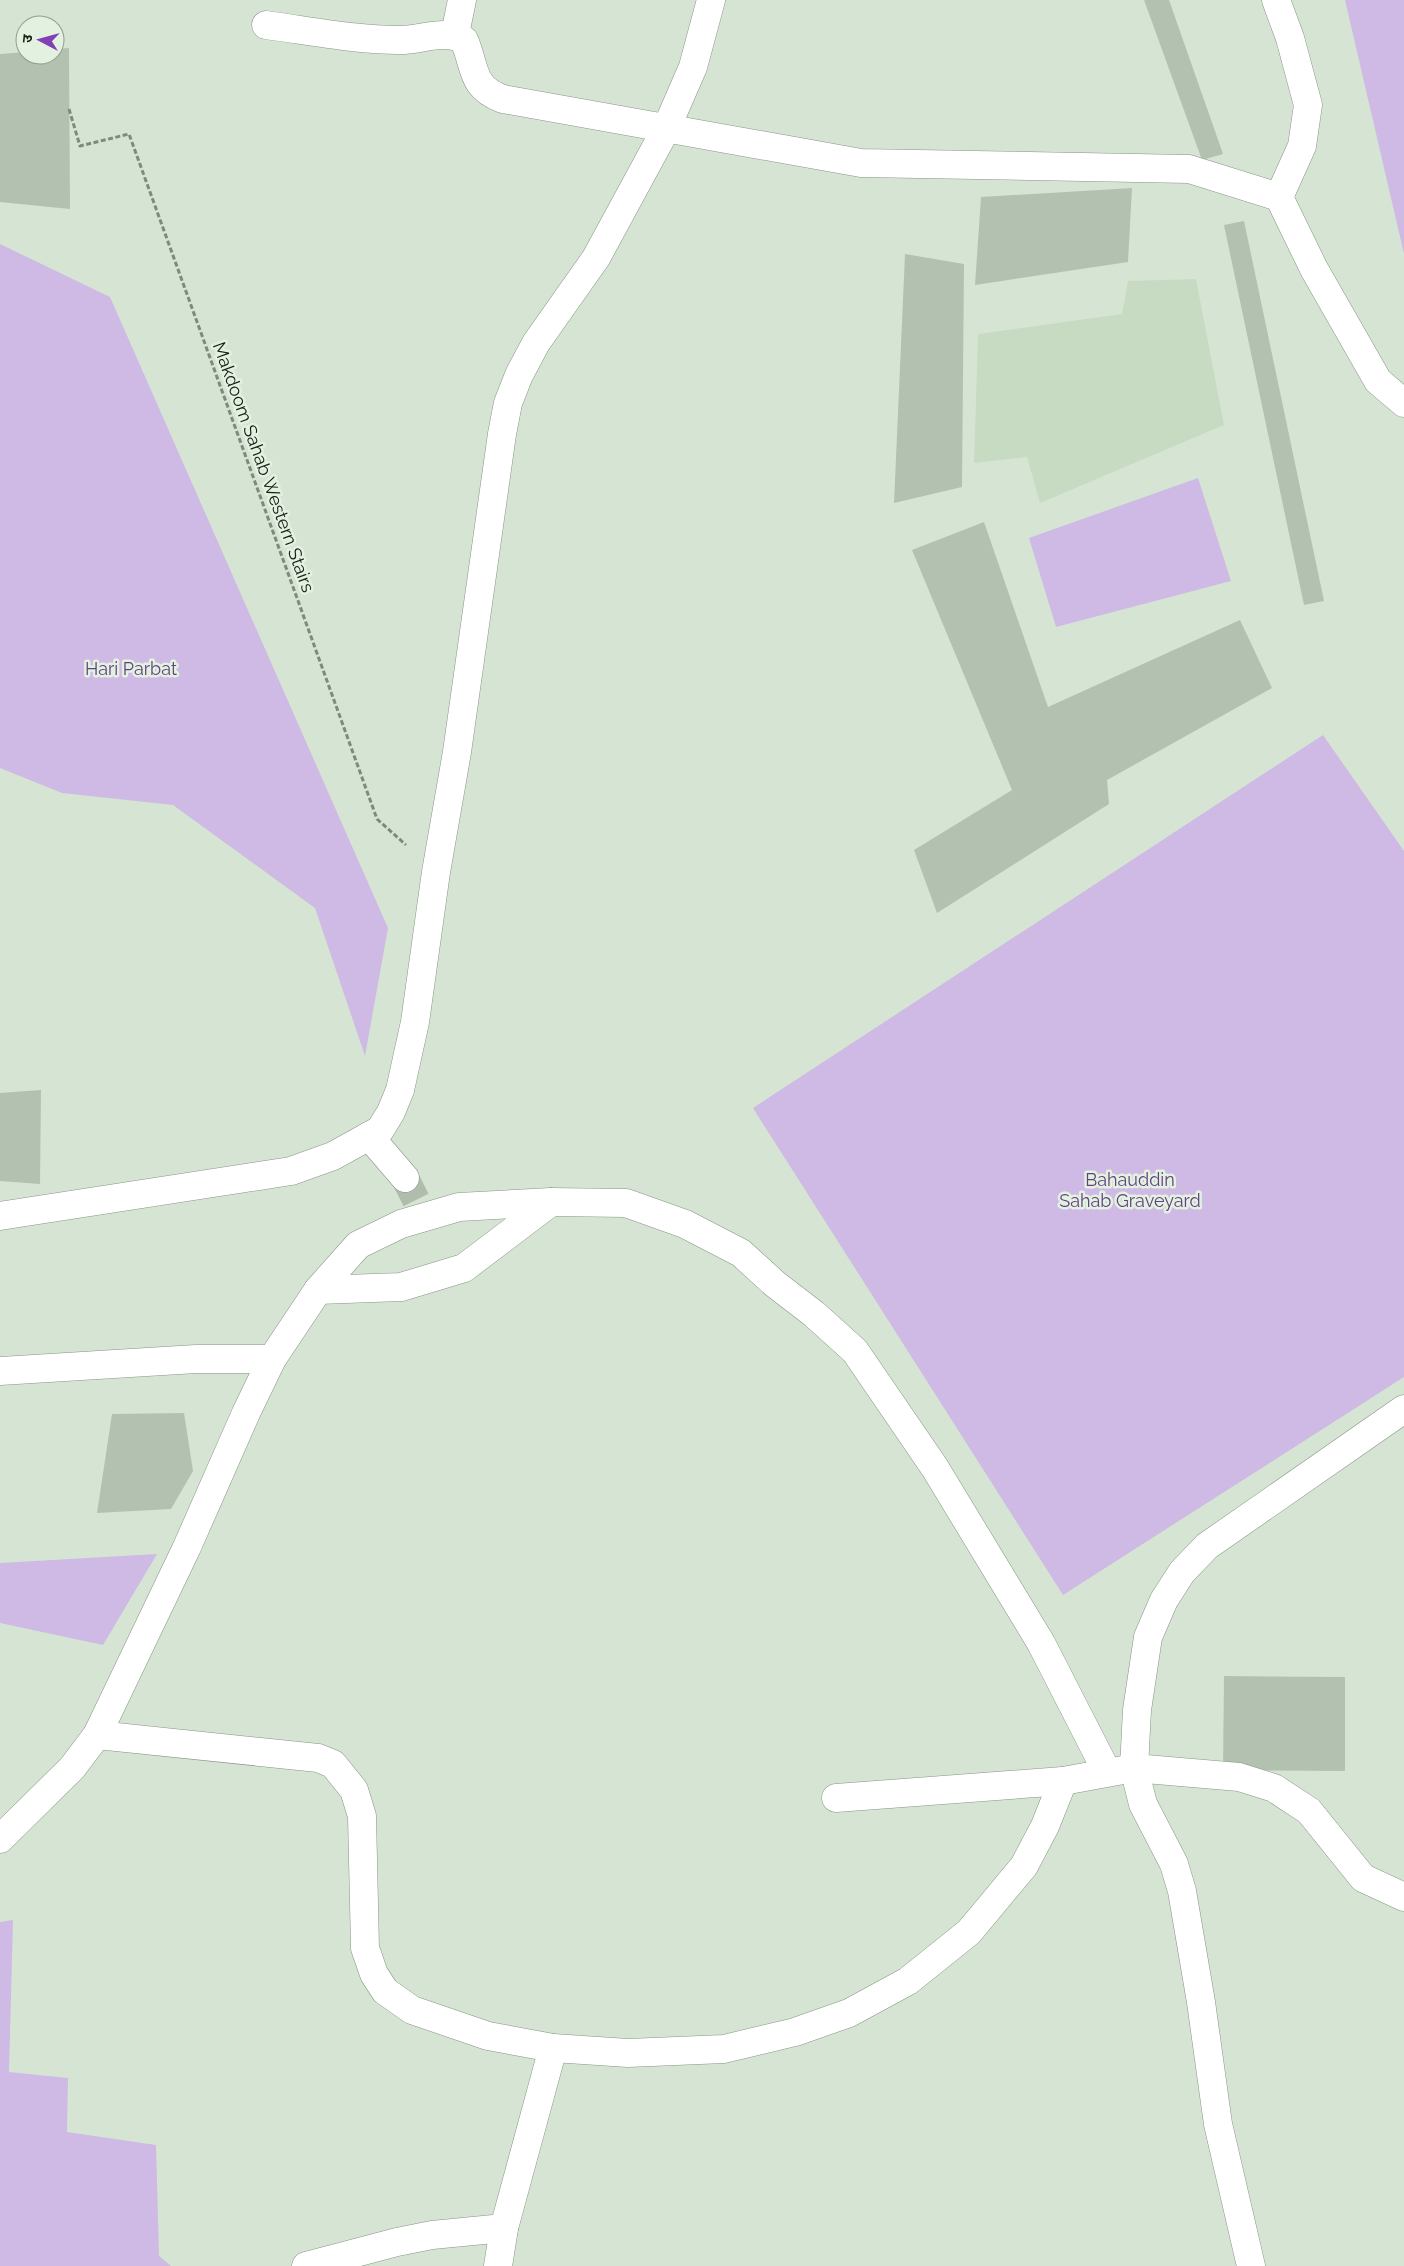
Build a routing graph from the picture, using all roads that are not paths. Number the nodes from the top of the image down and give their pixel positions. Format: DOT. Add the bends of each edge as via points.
graph roads {
  1 [pos="462,0"];
  2 [pos="710,0"];
  3 [pos="1276,0"];
  4 [pos="266,25"];
  5 [pos="455,34"];
  6 [pos="666,130"];
  7 [pos="1279,197"];
  8 [pos="1404,403"];
  9 [pos="369,1136"];
  10 [pos="415,1198"];
  11 [pos="551,1202"];
  12 [pos="0,1216"];
  13 [pos="318,1290"];
  14 [pos="272,1359"];
  15 [pos="0,1371"];
  16 [pos="1404,1409"];
  17 [pos="97,1735"];
  18 [pos="1120,1770"];
  19 [pos="1063,1782"];
  20 [pos="836,1798"];
  21 [pos="0,1839"];
  22 [pos="1404,1897"];
  23 [pos="553,2048"];
  24 [pos="504,2228"];
  25 [pos="306,2266"];
  26 [pos="498,2266"];
  27 [pos="1251,2266"];
  1 -- 5 [label="street"];
  2 -- 6 [label="street" via="693,67"];
  3 -- 7 [label="street" via="1308,105 1302,146"];
  4 -- 5 [label="street" via="355,38 402,40"];
  5 -- 6 [label="street" via="464,40 475,77 491,94"];
  6 -- 7 [label="street" via="861,163 1190,169"];
  6 -- 9 [label="street" via="596,258 536,343 508,403 415,1022 400,1090 380,1130"];
  7 -- 8 [label="street" via="1314,269 1378,381"];
  9 -- 10 [label="street"];
  9 -- 12 [label="street" via="333,1156 291,1171"];
  10 -- 11 [label="street" via="459,1207"];
  10 -- 13 [label="street" via="401,1224 358,1245"];
  11 -- 13 [label="street" via="464,1268 401,1287"];
  11 -- 18 [label="street" via="626,1203 686,1224 741,1253 855,1351 935,1468"];
  13 -- 14 [label="street"];
  14 -- 15 [label="street"];
  14 -- 17 [label="street" via="187,1548"];
  16 -- 18 [label="street" via="1207,1546 1182,1572 1164,1600 1148,1637 1137,1710"];
  17 -- 21 [label="street" via="72,1768"];
  17 -- 23 [label="street" via="318,1758 333,1764 354,1790 362,1816 365,1948 374,1974 385,1991 412,2010 479,2033"];
  18 -- 19 [label="street"];
  18 -- 22 [label="street" via="1239,1777 1274,1788 1309,1811 1363,1878"];
  18 -- 27 [label="street" via="1143,1804 1174,1864 1182,1891 1218,2124"];
  19 -- 20 [label="street"];
  19 -- 23 [label="street" via="1024,1866 969,1932 908,1981 849,2012 795,2032 724,2049 628,2053"];
  23 -- 24 [label="street"];
  24 -- 25 [label="street" via="397,2242"];
  24 -- 26 [label="street"];
}
